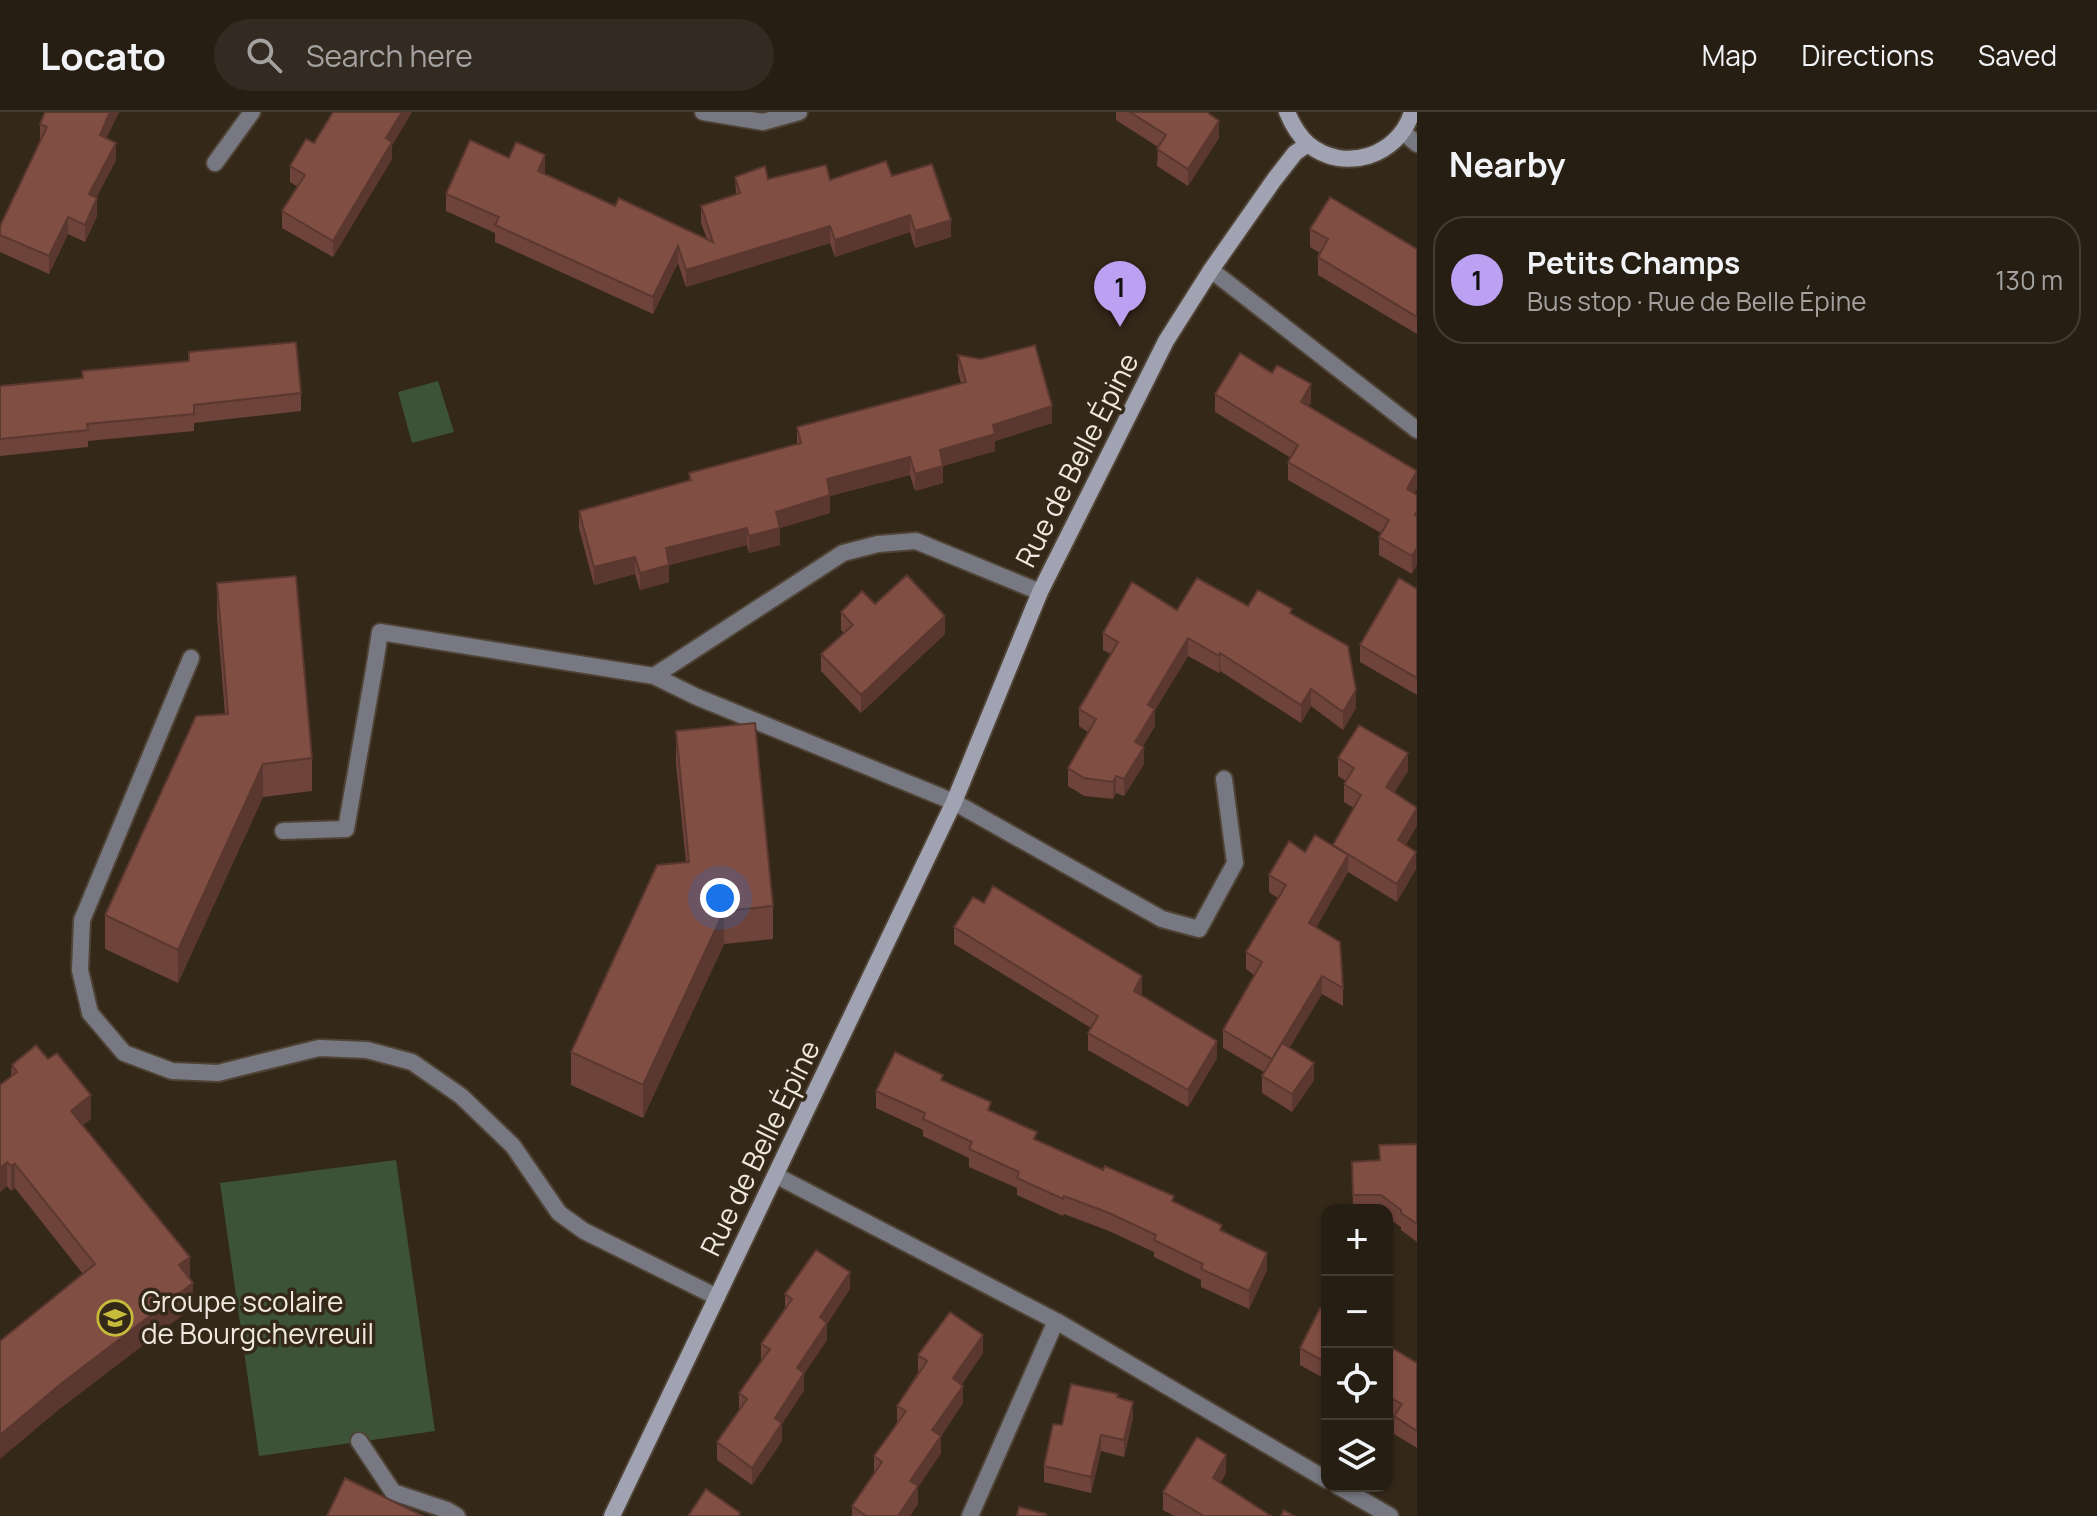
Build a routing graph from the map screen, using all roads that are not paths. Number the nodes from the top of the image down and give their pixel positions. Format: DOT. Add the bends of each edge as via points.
graph roads {
  1 [pos="252,112"];
  2 [pos="703,112"];
  3 [pos="799,112"];
  4 [pos="1287,112"];
  5 [pos="1412,112"];
  6 [pos="1403,132"];
  7 [pos="1308,144"];
  8 [pos="1417,144"];
  9 [pos="215,163"];
  10 [pos="1211,270"];
  11 [pos="1417,430"];
  12 [pos="1040,592"];
  13 [pos="191,658"];
  14 [pos="654,676"];
  15 [pos="1224,779"];
  16 [pos="954,802"];
  17 [pos="283,831"];
  18 [pos="777,1176"];
  19 [pos="717,1297"];
  20 [pos="1056,1321"];
  21 [pos="359,1441"];
  22 [pos="1321,1476"];
  23 [pos="1348,1492"];
  24 [pos="457,1516"];
  25 [pos="612,1516"];
  26 [pos="970,1516"];
  27 [pos="1390,1516"];
  1 -- 9 [label="street"];
  2 -- 3 [label="street" via="763,122"];
  4 -- 7 [label="street"];
  5 -- 6 [label="street"];
  6 -- 7 [label="street" via="1382,151 1364,158 1334,157"];
  6 -- 8 [label="street"];
  7 -- 10 [label="street, Rue de Belle Épine" via="1274,180"];
  10 -- 11 [label="street"];
  10 -- 12 [label="street, Rue de Belle Épine" via="1166,341"];
  12 -- 14 [label="street, Rue de Belle Épine" via="916,541 878,544 843,553"];
  12 -- 16 [label="street, Rue de Belle Épine"];
  13 -- 19 [label="street" via="82,920 80,970 90,1013 124,1053 172,1071 218,1073 319,1048 367,1050 412,1062 461,1096 513,1146 559,1213 584,1231"];
  14 -- 16 [label="street"];
  14 -- 17 [label="street" via="380,632 346,829"];
  15 -- 16 [label="street" via="1235,863 1199,929 1162,919"];
  16 -- 18 [label="street, Rue de Belle Épine"];
  18 -- 19 [label="street, Rue de Belle Épine"];
  18 -- 20 [label="street"];
  19 -- 25 [label="street, Rue de Belle Épine"];
  20 -- 22 [label="street"];
  20 -- 26 [label="street"];
  21 -- 24 [label="street" via="393,1492"];
  23 -- 27 [label="street"];
}
